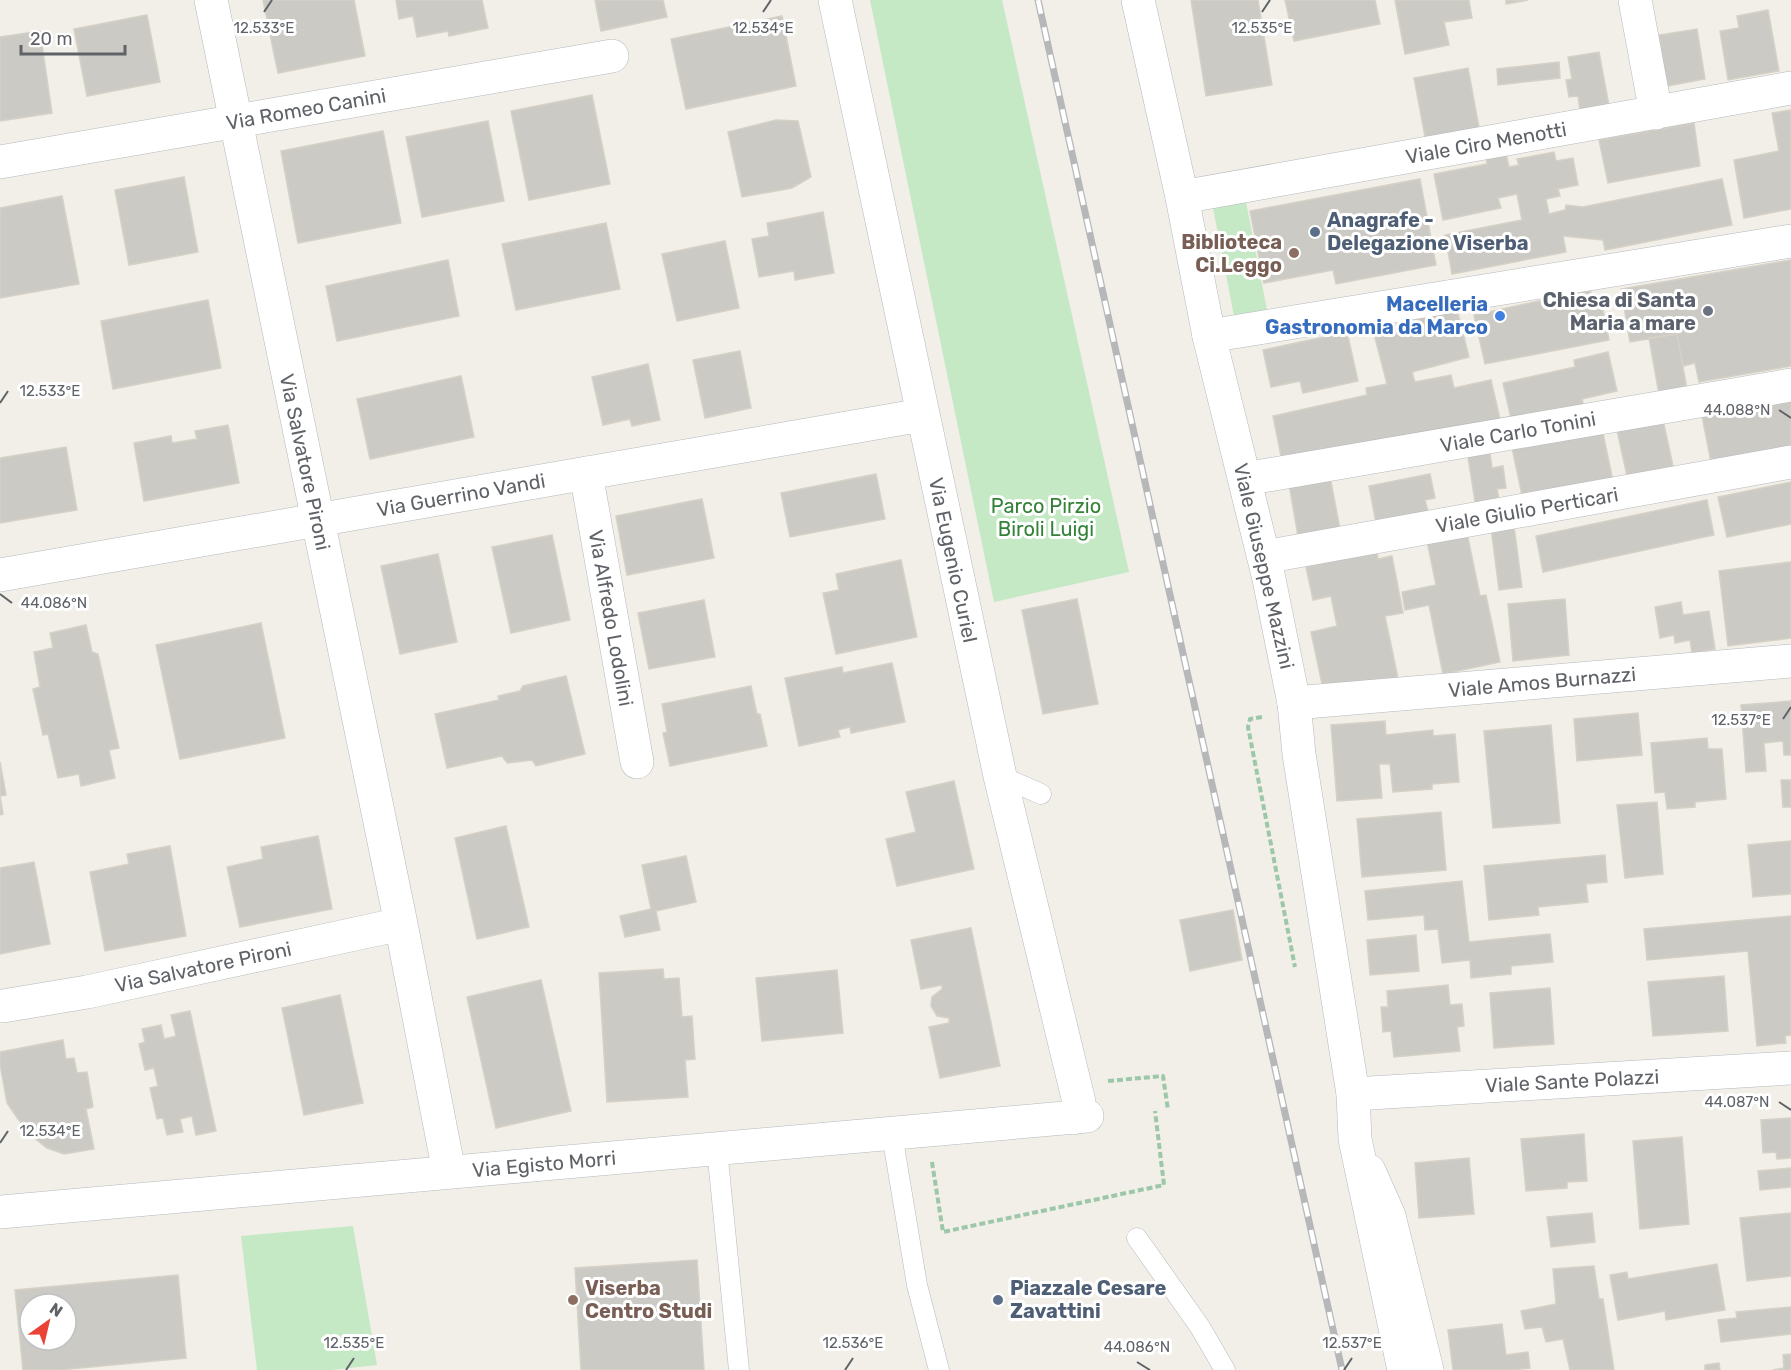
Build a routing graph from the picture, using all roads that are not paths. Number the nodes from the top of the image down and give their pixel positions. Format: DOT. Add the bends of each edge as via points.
graph roads {
  1 [pos="211,0"];
  2 [pos="835,0"];
  3 [pos="1138,0"];
  4 [pos="1635,0"];
  5 [pos="612,56"];
  6 [pos="1791,88"];
  7 [pos="1656,112"];
  8 [pos="236,122"];
  9 [pos="0,162"];
  10 [pos="1182,198"];
  11 [pos="1791,241"];
  12 [pos="1209,336"];
  13 [pos="1791,385"];
  14 [pos="922,415"];
  15 [pos="1791,462"];
  16 [pos="586,473"];
  17 [pos="1245,479"];
  18 [pos="317,520"];
  19 [pos="1264,557"];
  20 [pos="0,575"];
  21 [pos="1791,661"];
  22 [pos="1295,710"];
  23 [pos="637,762"];
  24 [pos="1000,776"];
  25 [pos="1041,794"];
  26 [pos="401,924"];
  27 [pos="3,1006"];
  28 [pos="1791,1068"];
  29 [pos="1353,1095"];
  30 [pos="1080,1117"];
  31 [pos="892,1134"];
  32 [pos="1355,1139"];
  33 [pos="717,1149"];
  34 [pos="449,1172"];
  35 [pos="0,1212"];
  36 [pos="1137,1238"];
  37 [pos="739,1370"];
  38 [pos="939,1370"];
  39 [pos="1225,1370"];
  40 [pos="1404,1370"];
  41 [pos="1426,1370"];
  1 -- 8 [label="street, Via Salvatore Pironi"];
  2 -- 14 [label="street, Via Eugenio Curiel"];
  3 -- 10 [label="street, Viale Giuseppe Mazzini"];
  4 -- 7 [label="street"];
  5 -- 8 [label="street, Via Romeo Canini"];
  6 -- 7 [label="street, Viale Ciro Menotti"];
  7 -- 10 [label="street, Viale Ciro Menotti"];
  8 -- 9 [label="street, Via Romeo Canini"];
  8 -- 18 [label="street, Via Salvatore Pironi"];
  10 -- 12 [label="street, Viale Giuseppe Mazzini"];
  11 -- 12 [label="street"];
  12 -- 17 [label="street, Viale Giuseppe Mazzini"];
  13 -- 17 [label="street, Viale Carlo Tonini"];
  14 -- 16 [label="street, Via Guerrino Vandi"];
  14 -- 24 [label="street, Via Eugenio Curiel"];
  15 -- 19 [label="street, Viale Giulio Perticari"];
  16 -- 18 [label="street, Via Guerrino Vandi"];
  16 -- 23 [label="street, Via Alfredo Lodolini"];
  17 -- 19 [label="street, Viale Giuseppe Mazzini"];
  18 -- 20 [label="street, Via Guerrino Vandi"];
  18 -- 26 [label="street, Via Salvatore Pironi"];
  19 -- 22 [label="street, Viale Giuseppe Mazzini"];
  21 -- 22 [label="street, Viale Amos Burnazzi"];
  22 -- 29 [label="street, Viale Giuseppe Mazzini"];
  24 -- 25 [label="lane"];
  24 -- 30 [label="street, Via Eugenio Curiel"];
  26 -- 27 [label="street, Via Salvatore Pironi" via="87,992"];
  26 -- 34 [label="street, Via Salvatore Pironi"];
  28 -- 29 [label="street, Viale Sante Polazzi"];
  29 -- 32 [label="street, Viale Giuseppe Mazzini"];
  30 -- 31 [label="street, Via Egisto Morri"];
  31 -- 33 [label="street, Via Egisto Morri"];
  31 -- 38 [label="lane" via="917,1285"];
  32 -- 40 [label="street, Viale Giuseppe Mazzini"];
  32 -- 41 [label="street, Viale Giuseppe Mazzini" via="1389,1216"];
  33 -- 34 [label="street, Via Egisto Morri"];
  33 -- 37 [label="lane"];
  34 -- 35 [label="street, Via Egisto Morri"];
  36 -- 39 [label="lane" via="1200,1327"];
}
